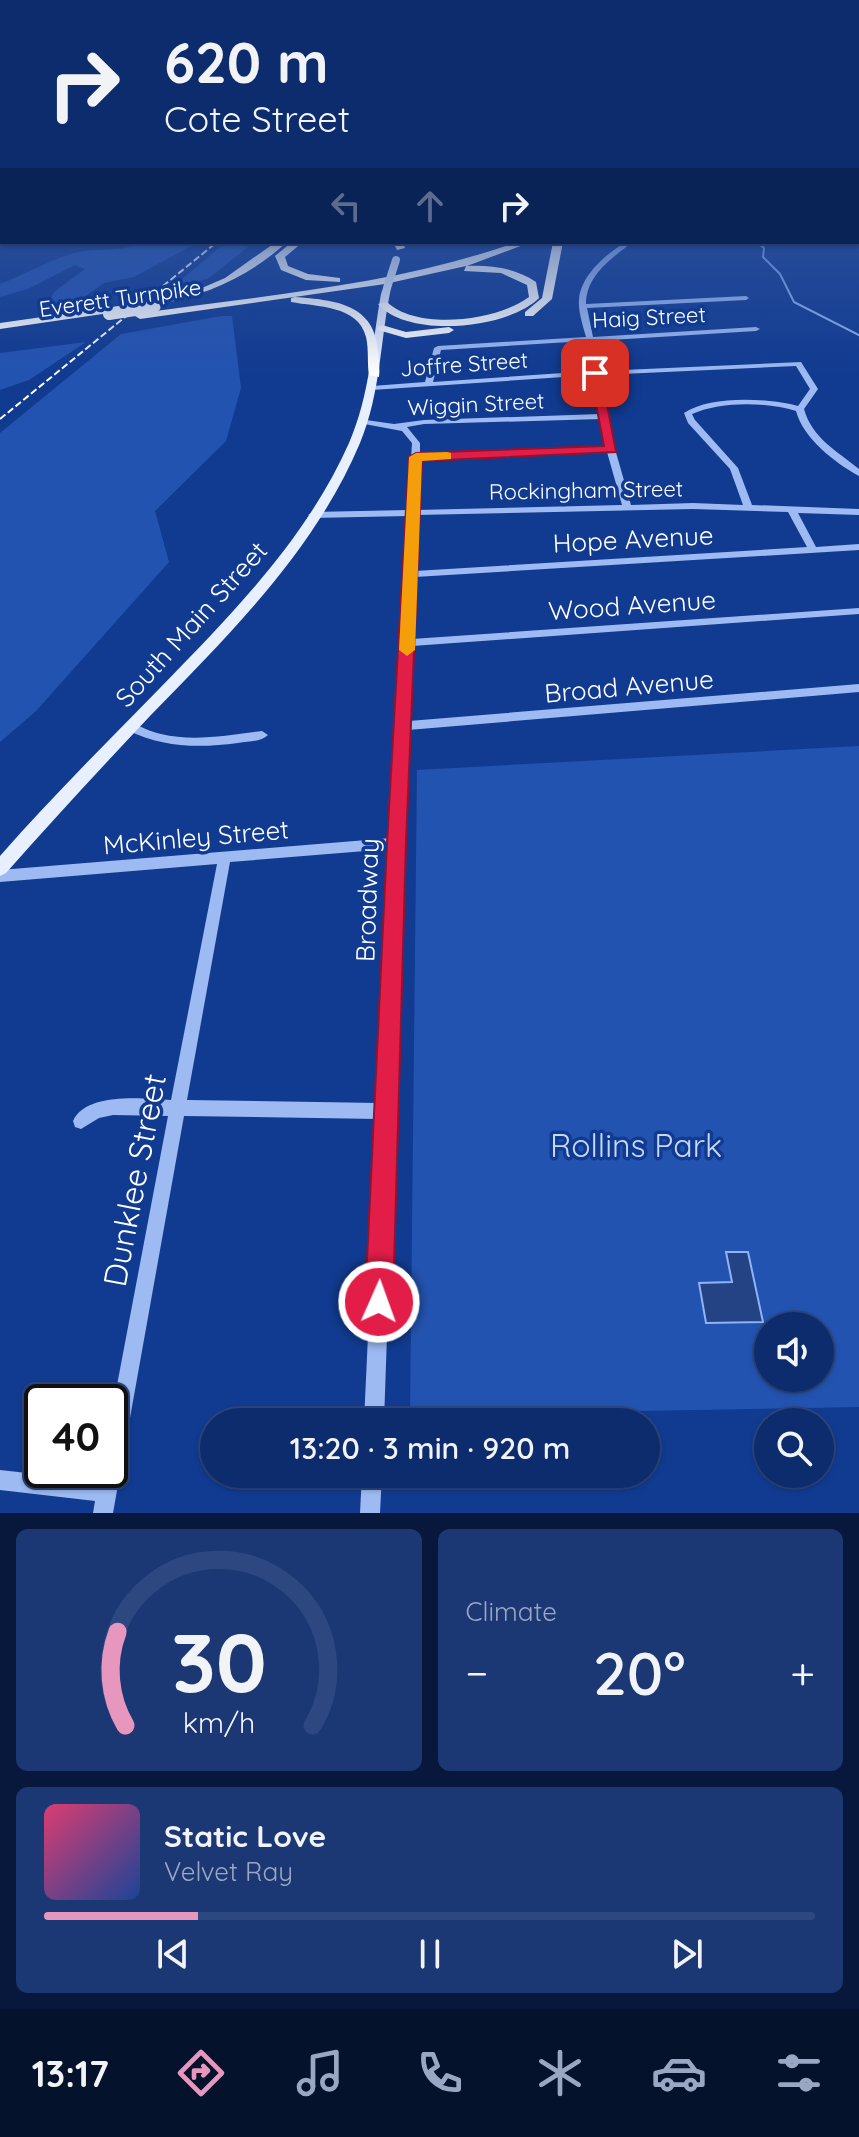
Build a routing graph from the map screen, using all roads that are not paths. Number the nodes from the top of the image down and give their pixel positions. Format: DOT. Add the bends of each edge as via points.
graph roads {
  1 [pos="278,244"];
  2 [pos="294,244"];
  3 [pos="400,244"];
  4 [pos="503,244"];
  5 [pos="520,244"];
  6 [pos="558,244"];
  7 [pos="627,244"];
  8 [pos="387,281"];
  9 [pos="260,298"];
  10 [pos="746,298"];
  11 [pos="383,304"];
  12 [pos="155,305"];
  13 [pos="583,306"];
  14 [pos="0,328"];
  15 [pos="382,328"];
  16 [pos="756,329"];
  17 [pos="425,334"];
  18 [pos="0,336"];
  19 [pos="588,338"];
  20 [pos="595,373"];
  21 [pos="374,381"];
  22 [pos="428,384"];
  23 [pos="800,409"];
  24 [pos="605,416"];
  25 [pos="362,421"];
  26 [pos="397,426"];
  27 [pos="611,449"];
  28 [pos="416,457"];
  29 [pos="859,473"];
  30 [pos="627,507"];
  31 [pos="748,507"];
  32 [pos="791,509"];
  33 [pos="859,512"];
  34 [pos="413,513"];
  35 [pos="313,515"];
  36 [pos="859,547"];
  37 [pos="813,549"];
  38 [pos="410,574"];
  39 [pos="859,611"];
  40 [pos="407,643"];
  41 [pos="859,688"];
  42 [pos="403,726"];
  43 [pos="131,727"];
  44 [pos="262,735"];
  45 [pos="397,843"];
  46 [pos="224,859"];
  47 [pos="0,868"];
  48 [pos="0,876"];
  49 [pos="178,1109"];
  50 [pos="386,1111"];
  51 [pos="81,1121"];
  52 [pos="375,1408"];
  53 [pos="0,1480"];
  54 [pos="371,1488"];
  55 [pos="107,1492"];
  56 [pos="103,1513"];
  57 [pos="370,1513"];
  1 -- 12 [label="highway" via="229,280"];
  2 -- 8 [label="highway" via="279,259 298,275"];
  3 -- 8 [label="main road, South Main Street, bridge"];
  4 -- 8 [label="highway, Everett Turnpike"];
  5 -- 8 [label="highway, Everett Turnpike" via="468,263"];
  6 -- 17 [label="highway" via="547,299 535,311"];
  7 -- 13 [label="street" via="584,290"];
  8 -- 9 [label="highway, Everett Turnpike"];
  8 -- 11 [label="main road, South Main Street"];
  8 -- 11 [label="highway" via="490,269 524,279 535,293 516,312 458,321 397,317"];
  8 -- 12 [label="highway, Everett Turnpike"];
  9 -- 18 [label="highway, Everett Turnpike"];
  9 -- 21 [label="highway" via="316,302 355,315 369,330"];
  10 -- 13 [label="street"];
  11 -- 15 [label="main road, South Main Street"];
  12 -- 14 [label="highway, Everett Turnpike, bridge"];
  12 -- 14 [label="highway, bridge"];
  13 -- 19 [label="street"];
  15 -- 17 [label="highway" via="401,335"];
  15 -- 21 [label="main road, South Main Street"];
  16 -- 19 [label="street, Haig Street"];
  17 -- 21 [label="highway" via="389,348"];
  19 -- 20 [label="street"];
  19 -- 22 [label="street, Haig Street" via="438,348"];
  20 -- 22 [label="street, Joffre Street"];
  20 -- 23 [label="street, Joffre Street" via="798,364 814,389"];
  20 -- 24 [label="street"];
  21 -- 22 [label="street, Joffre Street"];
  21 -- 25 [label="main road, South Main Street"];
  23 -- 29 [label="street" via="810,432"];
  23 -- 31 [label="street" via="773,403 700,407 688,413 734,468"];
  24 -- 26 [label="street, Wiggin Street"];
  24 -- 27 [label="street"];
  25 -- 26 [label="street"];
  25 -- 35 [label="main road, South Main Street" via="343,468"];
  26 -- 28 [label="street" via="414,437"];
  27 -- 28 [label="street"];
  27 -- 30 [label="street"];
  28 -- 34 [label="street, Broadway"];
  30 -- 31 [label="street, Rockingham Street"];
  30 -- 34 [label="street, Rockingham Street"];
  31 -- 32 [label="street, Rockingham Street"];
  32 -- 33 [label="street, Rockingham Street"];
  32 -- 37 [label="street"];
  34 -- 35 [label="street, Rockingham Street"];
  34 -- 38 [label="street, Broadway"];
  35 -- 43 [label="main road, South Main Street" via="249,603"];
  36 -- 37 [label="street, Hope Avenue"];
  37 -- 38 [label="street, Hope Avenue"];
  38 -- 40 [label="street, Broadway"];
  39 -- 40 [label="street, Wood Avenue"];
  40 -- 42 [label="street, Broadway"];
  41 -- 42 [label="street, Broad Avenue"];
  42 -- 45 [label="street, Broadway"];
  43 -- 44 [label="street" via="174,742"];
  43 -- 47 [label="main road, South Main Street"];
  45 -- 46 [label="street, McKinley Street"];
  45 -- 50 [label="street, Broadway"];
  46 -- 48 [label="street, McKinley Street"];
  46 -- 49 [label="street, Dunklee Street"];
  49 -- 50 [label="street"];
  49 -- 51 [label="street" via="113,1107"];
  49 -- 55 [label="street, Dunklee Street"];
  50 -- 52 [label="street, Broadway"];
  53 -- 55 [label="street"];
  54 -- 57 [label="street"];
  55 -- 56 [label="street, Dunklee Street"];
}
